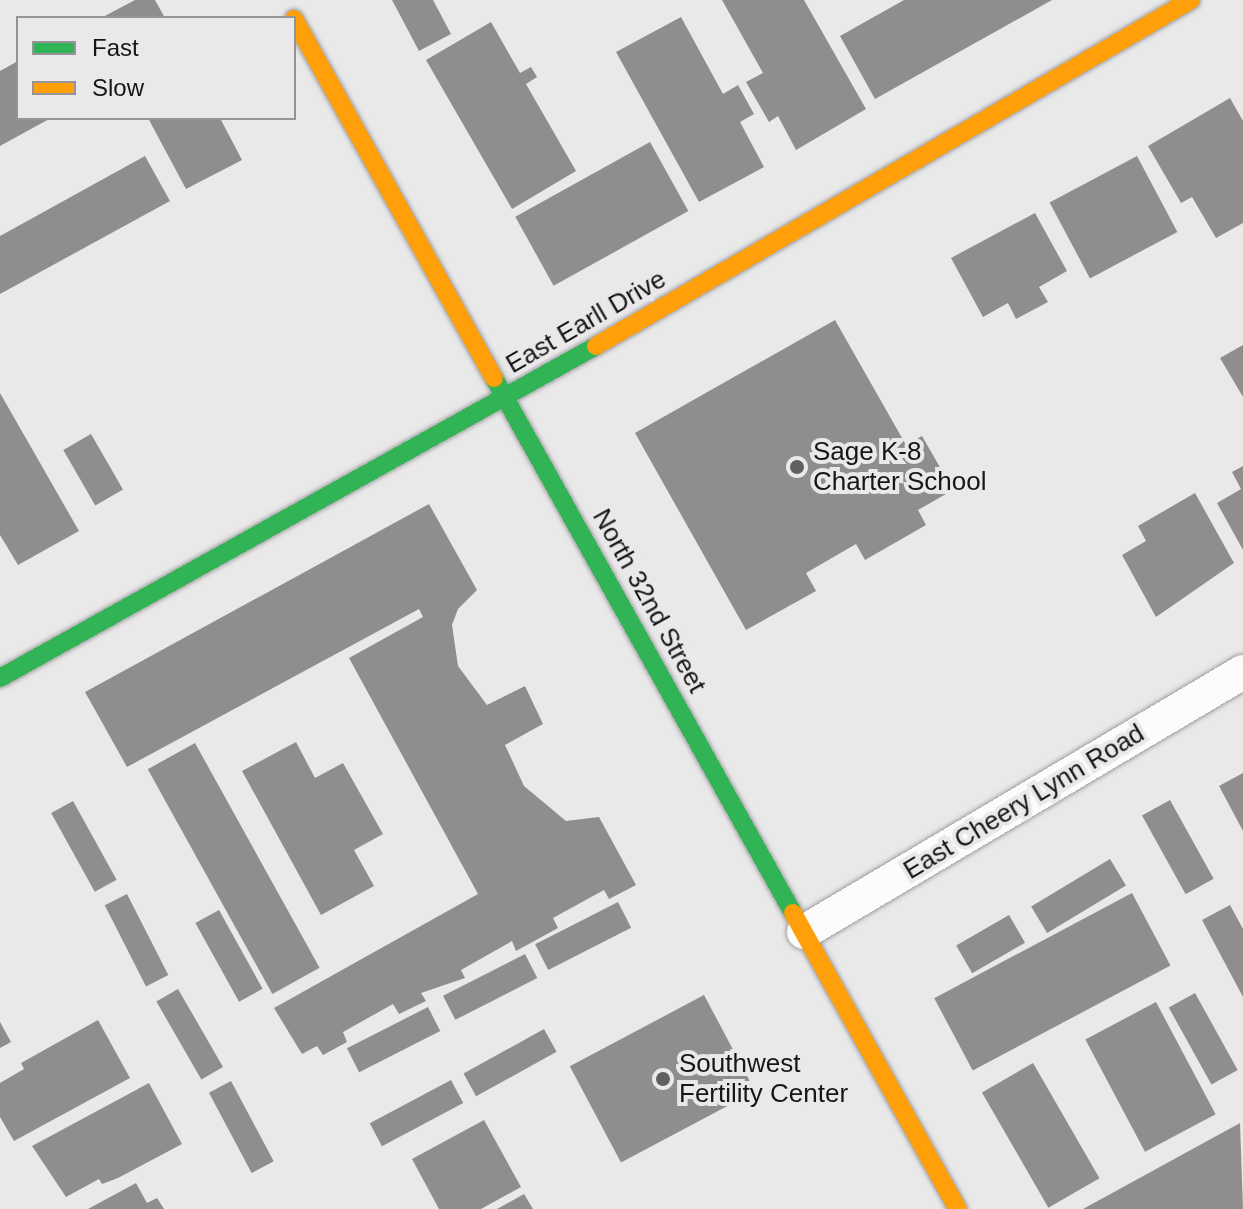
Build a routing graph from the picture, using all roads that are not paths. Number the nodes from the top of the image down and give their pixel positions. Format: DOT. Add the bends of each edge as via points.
graph roads {
  1 [pos="1191,0"];
  2 [pos="296,22"];
  3 [pos="507,398"];
  4 [pos="1243,672"];
  5 [pos="0,678"];
  6 [pos="804,932"];
  7 [pos="958,1209"];
  1 -- 3 [label="main road, East Earll Drive"];
  2 -- 3 [label="main road, North 32nd Street"];
  3 -- 5 [label="main road, East Earll Drive"];
  3 -- 6 [label="main road, North 32nd Street"];
  4 -- 6 [label="street, East Cheery Lynn Road"];
  6 -- 7 [label="main road, North 32nd Street"];
}
